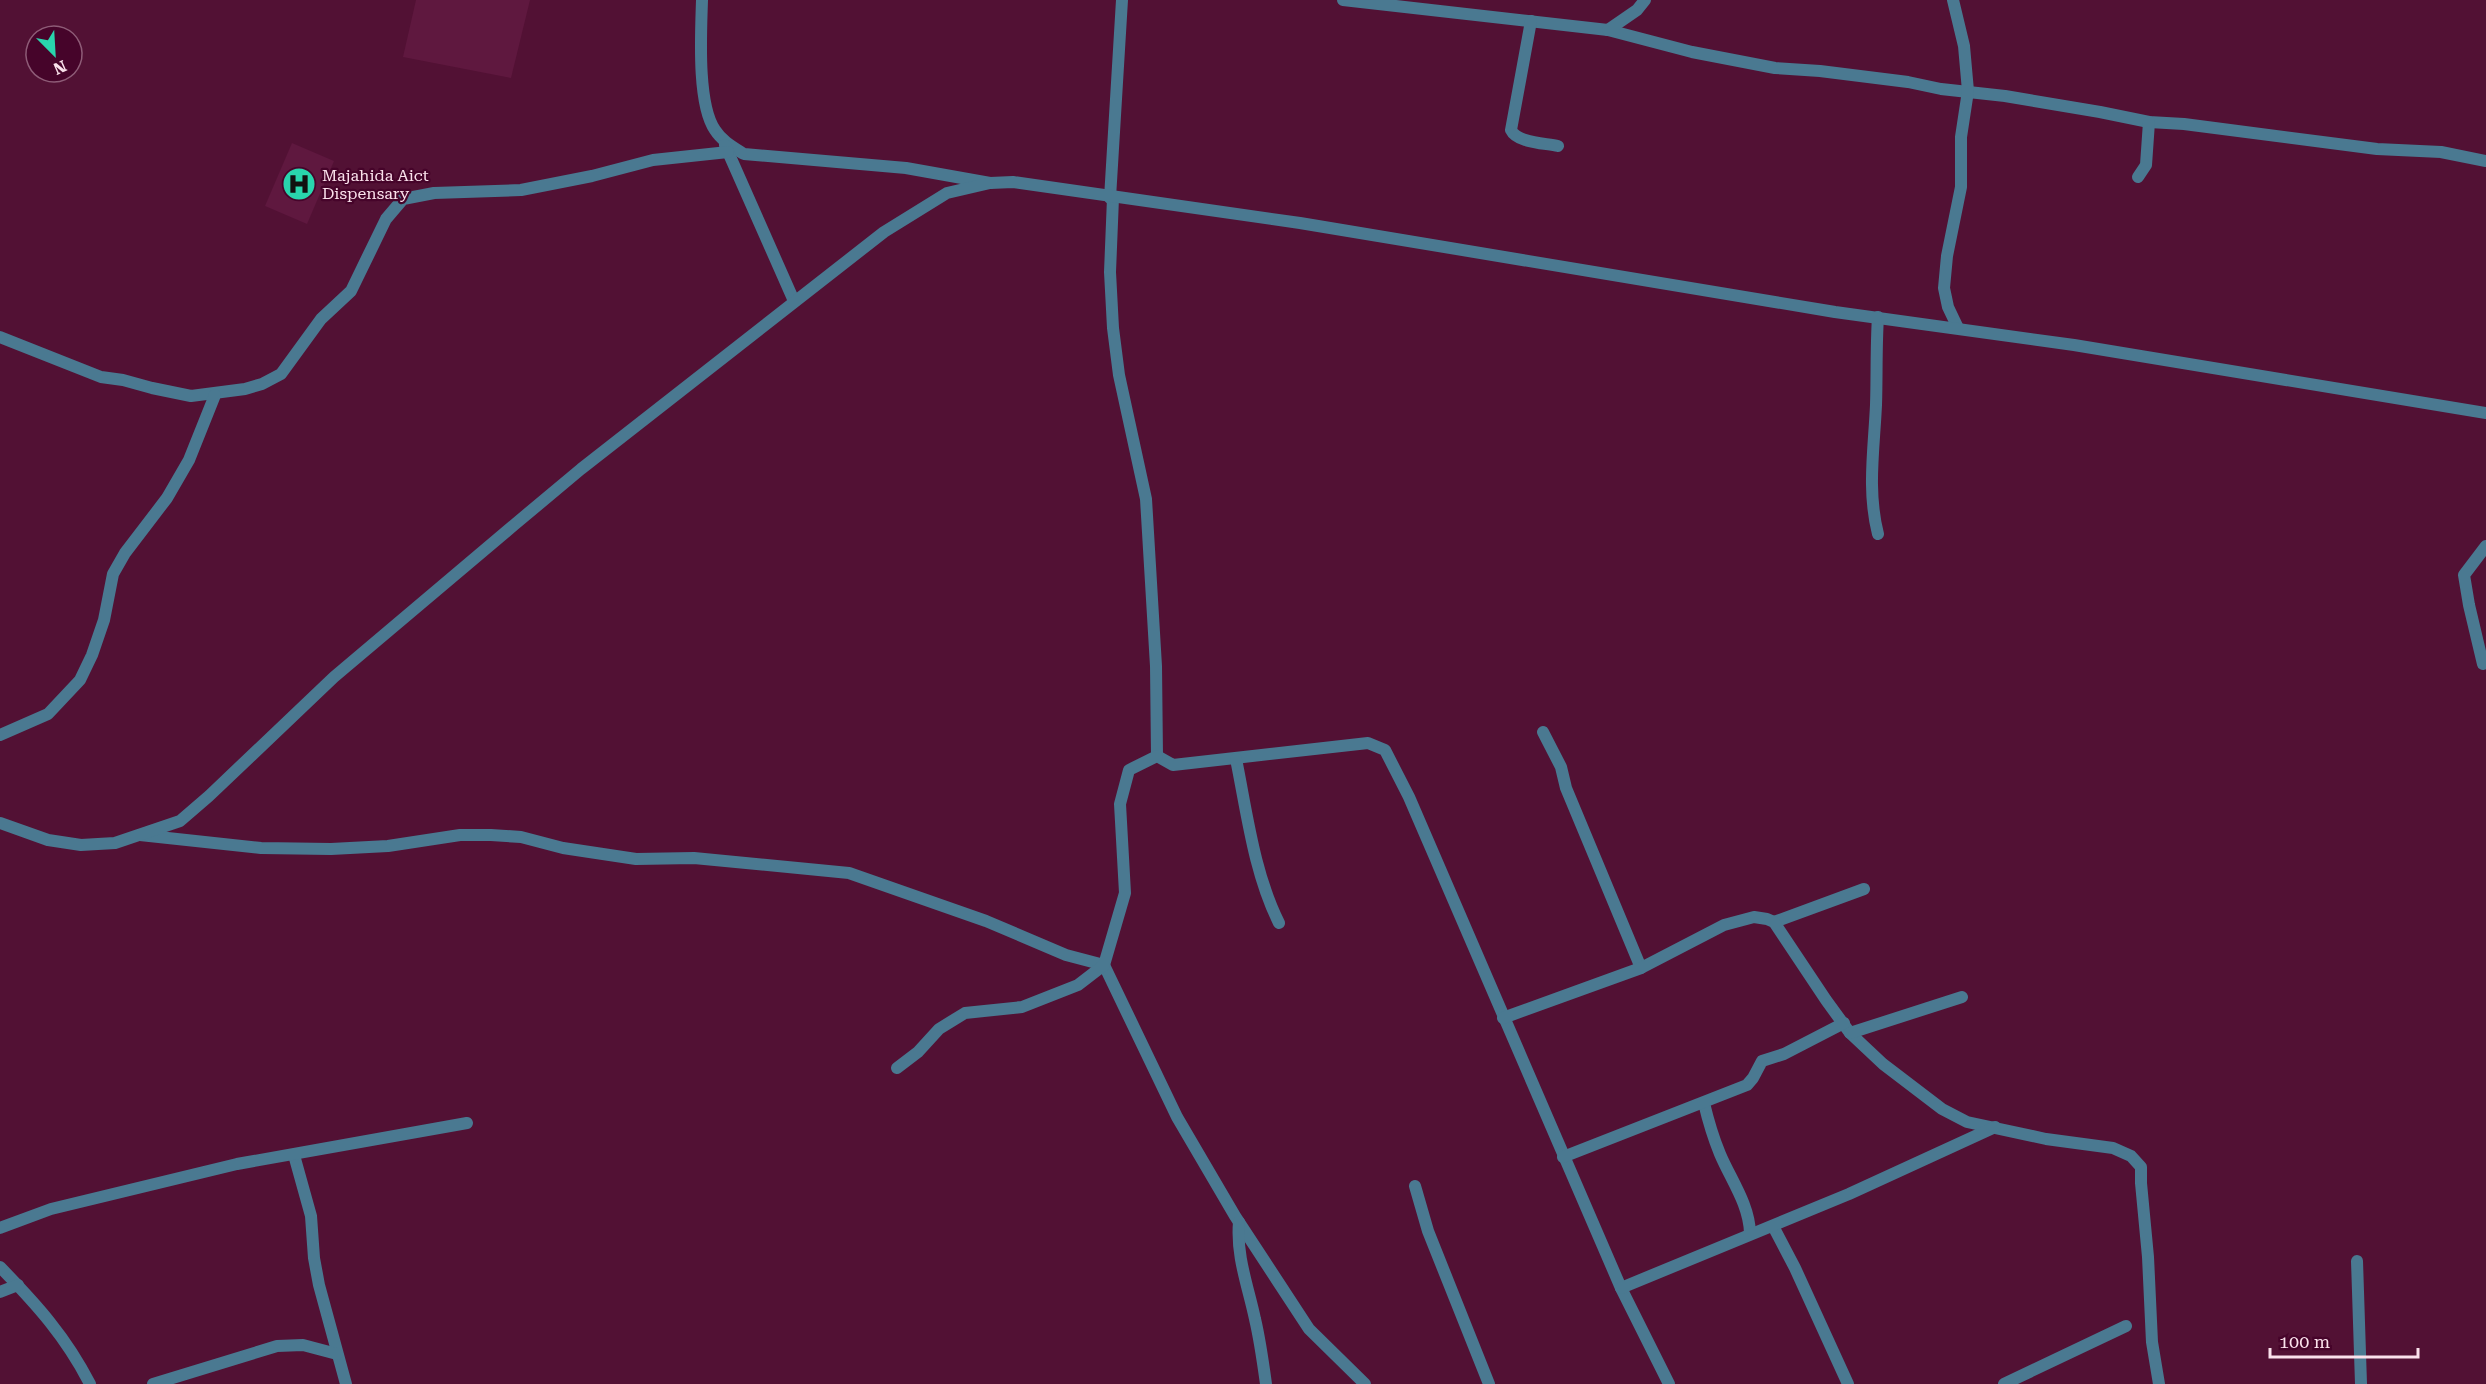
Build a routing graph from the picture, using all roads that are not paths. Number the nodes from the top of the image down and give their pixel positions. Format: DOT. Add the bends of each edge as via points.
graph roads {
  1 [pos="702,0"];
  2 [pos="1122,0"];
  3 [pos="1343,0"];
  4 [pos="1645,0"];
  5 [pos="1953,0"];
  6 [pos="1531,21"];
  7 [pos="1608,30"];
  8 [pos="1968,91"];
  9 [pos="2149,122"];
  10 [pos="1558,146"];
  11 [pos="726,147"];
  12 [pos="2486,161"];
  13 [pos="2138,177"];
  14 [pos="990,183"];
  15 [pos="1111,198"];
  16 [pos="794,302"];
  17 [pos="1878,317"];
  18 [pos="1958,328"];
  19 [pos="0,337"];
  20 [pos="215,395"];
  21 [pos="2486,413"];
  22 [pos="1878,534"];
  23 [pos="2486,546"];
  24 [pos="2483,664"];
  25 [pos="1543,732"];
  26 [pos="0,735"];
  27 [pos="1157,756"];
  28 [pos="1236,759"];
  29 [pos="0,823"];
  30 [pos="140,835"];
  31 [pos="1864,889"];
  32 [pos="1774,922"];
  33 [pos="1279,923"];
  34 [pos="1104,965"];
  35 [pos="1641,968"];
  36 [pos="1962,996"];
  37 [pos="1503,1018"];
  38 [pos="1847,1028"];
  39 [pos="897,1068"];
  40 [pos="1704,1103"];
  41 [pos="467,1123"];
  42 [pos="1995,1127"];
  43 [pos="294,1155"];
  44 [pos="1563,1157"];
  45 [pos="1415,1186"];
  46 [pos="1239,1222"];
  47 [pos="1773,1226"];
  48 [pos="0,1228"];
  49 [pos="1750,1233"];
  50 [pos="2357,1261"];
  51 [pos="0,1267"];
  52 [pos="18,1285"];
  53 [pos="1621,1288"];
  54 [pos="0,1292"];
  55 [pos="2126,1326"];
  56 [pos="337,1354"];
  57 [pos="90,1384"];
  58 [pos="153,1384"];
  59 [pos="346,1384"];
  60 [pos="1266,1384"];
  61 [pos="1365,1384"];
  62 [pos="1489,1384"];
  63 [pos="1669,1384"];
  64 [pos="1848,1384"];
  65 [pos="2004,1384"];
  66 [pos="2159,1384"];
  67 [pos="2361,1384"];
  1 -- 11 [label="street" via="706,111"];
  2 -- 15 [label="street"];
  3 -- 6 [label="street"];
  4 -- 7 [label="street"];
  5 -- 8 [label="street" via="1964,46"];
  6 -- 7 [label="street"];
  6 -- 10 [label="street" via="1511,130 1520,138"];
  7 -- 8 [label="street" via="1775,68"];
  8 -- 9 [label="street"];
  8 -- 18 [label="street" via="1961,137 1961,187 1944,288"];
  9 -- 12 [label="street" via="2377,149 2441,152"];
  9 -- 13 [label="street" via="2146,165"];
  11 -- 14 [label="street" via="758,157 906,168"];
  11 -- 16 [label="street"];
  11 -- 20 [label="street" via="521,190 434,193 403,199 386,219 351,291 321,319 281,374 262,384"];
  14 -- 15 [label="street" via="1014,182"];
  14 -- 16 [label="street" via="947,193 928,204 884,232"];
  15 -- 17 [label="street" via="1300,223"];
  15 -- 27 [label="street" via="1113,328 1119,375 1146,499"];
  16 -- 30 [label="street" via="581,469 343,670 180,821"];
  17 -- 18 [label="street"];
  17 -- 22 [label="street" via="1871,483"];
  18 -- 21 [label="street"];
  19 -- 20 [label="street" via="101,377 191,396"];
  20 -- 26 [label="street" via="189,460 113,574 104,620 80,680 48,714"];
  23 -- 24 [label="street" via="2464,574"];
  25 -- 35 [label="street" via="1561,767 1566,788"];
  27 -- 28 [label="street" via="1173,765"];
  27 -- 34 [label="street" via="1129,770 1120,804 1125,893"];
  28 -- 33 [label="street" via="1255,855"];
  28 -- 37 [label="street" via="1368,743 1385,750 1409,797"];
  29 -- 30 [label="street" via="48,840 81,844 115,843"];
  30 -- 34 [label="street" via="261,848 320,849 491,835 636,859 694,858 849,873 986,921 1066,955"];
  31 -- 32 [label="street"];
  32 -- 35 [label="street" via="1754,917 1724,925"];
  32 -- 38 [label="street"];
  34 -- 39 [label="street" via="1078,985 1022,1007 965,1013 939,1029"];
  34 -- 46 [label="street" via="1178,1117"];
  35 -- 37 [label="street"];
  36 -- 38 [label="street"];
  37 -- 44 [label="street"];
  38 -- 40 [label="street" via="1762,1061 1746,1085"];
  38 -- 42 [label="street" via="1883,1064 1942,1109 1967,1122"];
  40 -- 44 [label="street"];
  40 -- 49 [label="street" via="1721,1156 1750,1219"];
  41 -- 43 [label="street"];
  42 -- 47 [label="street"];
  42 -- 66 [label="street" via="2113,1148 2132,1156 2141,1167 2152,1342"];
  43 -- 48 [label="street" via="228,1166 51,1209"];
  43 -- 56 [label="street" via="311,1216 314,1258"];
  44 -- 53 [label="street"];
  45 -- 62 [label="street" via="1428,1231"];
  46 -- 60 [label="street" via="1240,1261 1256,1320"];
  46 -- 61 [label="street" via="1309,1329"];
  47 -- 49 [label="street"];
  47 -- 64 [label="street"];
  49 -- 53 [label="street"];
  50 -- 67 [label="street"];
  51 -- 52 [label="street"];
  52 -- 54 [label="street"];
  52 -- 57 [label="street" via="67,1342"];
  53 -- 63 [label="street"];
  55 -- 65 [label="street"];
  56 -- 58 [label="street" via="303,1345 277,1346"];
  56 -- 59 [label="street"];
}
